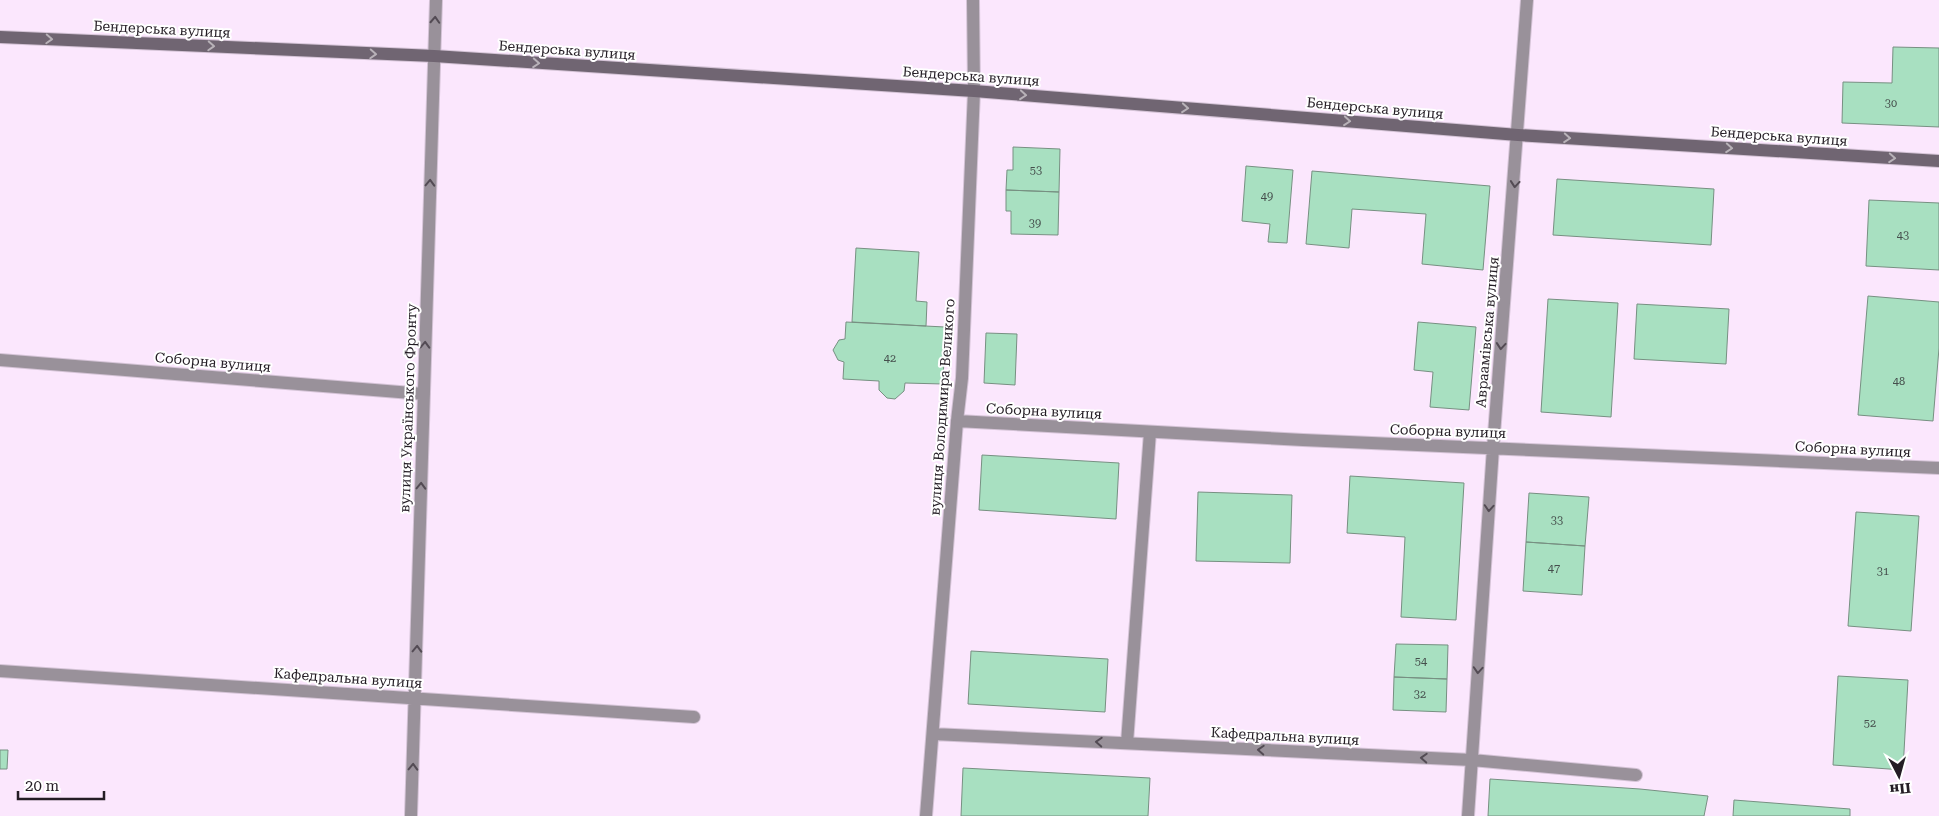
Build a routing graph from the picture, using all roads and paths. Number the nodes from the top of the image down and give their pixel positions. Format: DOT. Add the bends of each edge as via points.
graph roads {
  1 [pos="436,0"];
  2 [pos="973,0"];
  3 [pos="1527,0"];
  4 [pos="0,36"];
  5 [pos="434,56"];
  6 [pos="974,91"];
  7 [pos="1518,135"];
  8 [pos="1939,161"];
  9 [pos="0,360"];
  10 [pos="424,394"];
  11 [pos="957,421"];
  12 [pos="1150,432"];
  13 [pos="1493,448"];
  14 [pos="1939,468"];
  15 [pos="0,671"];
  16 [pos="415,698"];
  17 [pos="694,717"];
  18 [pos="933,734"];
  19 [pos="1127,743"];
  20 [pos="1472,760"];
  21 [pos="1636,774"];
  22 [pos="411,816"];
  23 [pos="926,816"];
  24 [pos="1468,816"];
  5 -- 1 [label="street, вулиця Українського Фронту, one-way"];
  2 -- 6 [label="street, вулиця Володимира Великого"];
  3 -- 7 [label="street, Авраамівська вулиця"];
  4 -- 5 [label="main road, Бендерська вулиця, one-way"];
  5 -- 6 [label="main road, Бендерська вулиця, one-way"];
  10 -- 5 [label="street, вулиця Українського Фронту, one-way"];
  6 -- 7 [label="main road, Бендерська вулиця, one-way"];
  6 -- 11 [label="street, вулиця Володимира Великого" via="962,378"];
  7 -- 8 [label="main road, Бендерська вулиця, one-way"];
  7 -- 13 [label="street, Авраамівська вулиця, one-way"];
  9 -- 10 [label="street, Соборна вулиця"];
  16 -- 10 [label="street, вулиця Українського Фронту, one-way"];
  11 -- 12 [label="street, Соборна вулиця"];
  11 -- 18 [label="street, вулиця Володимира Великого"];
  12 -- 13 [label="street, Соборна вулиця"];
  12 -- 19 [label="street"];
  13 -- 14 [label="street, Соборна вулиця"];
  13 -- 20 [label="street, Авраамівська вулиця, one-way"];
  15 -- 16 [label="street, Кафедральна вулиця"];
  16 -- 17 [label="street, Кафедральна вулиця"];
  22 -- 16 [label="street, вулиця Українського Фронту, one-way"];
  19 -- 18 [label="street, Кафедральна вулиця, one-way"];
  18 -- 23 [label="street, вулиця Володимира Великого"];
  20 -- 19 [label="street, Кафедральна вулиця, one-way"];
  20 -- 21 [label="street, Кафедральна вулиця"];
  20 -- 24 [label="street, Авраамівська вулиця"];
}
